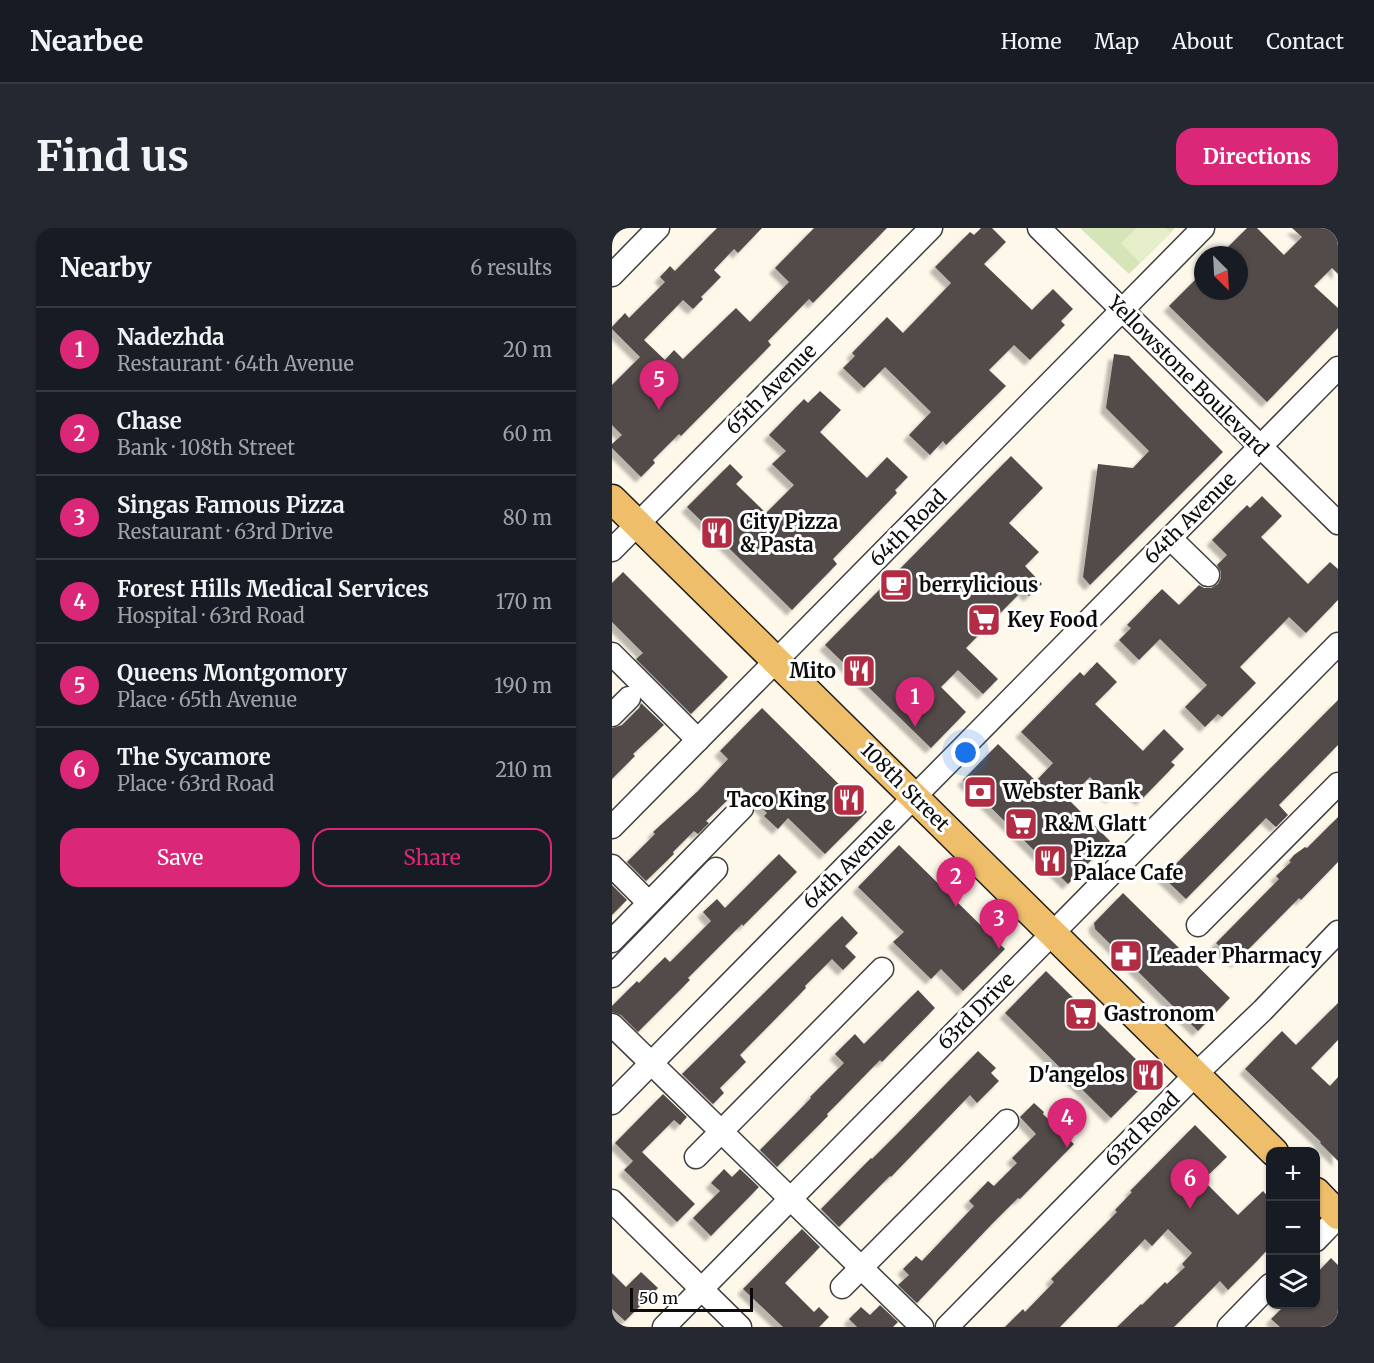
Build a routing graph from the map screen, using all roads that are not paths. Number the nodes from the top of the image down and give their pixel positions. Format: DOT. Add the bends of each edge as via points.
graph roads {
  1 [pos="658,228"];
  2 [pos="931,228"];
  3 [pos="1039,228"];
  4 [pos="1203,228"];
  5 [pos="612,275"];
  6 [pos="1122,310"];
  7 [pos="1338,368"];
  8 [pos="1260,447"];
  9 [pos="612,499"];
  10 [pos="1338,523"];
  11 [pos="638,524"];
  12 [pos="1170,538"];
  13 [pos="612,550"];
  14 [pos="1208,575"];
  15 [pos="1338,644"];
  16 [pos="612,654"];
  17 [pos="777,661"];
  18 [pos="629,698"];
  19 [pos="612,715"];
  20 [pos="698,740"];
  21 [pos="1338,784"];
  22 [pos="914,797"];
  23 [pos="742,808"];
  24 [pos="612,827"];
  25 [pos="612,866"];
  26 [pos="716,869"];
  27 [pos="650,903"];
  28 [pos="1198,925"];
  29 [pos="1338,932"];
  30 [pos="1052,933"];
  31 [pos="612,941"];
  32 [pos="882,969"];
  33 [pos="612,976"];
  34 [pos="612,1024"];
  35 [pos="652,1063"];
  36 [pos="1196,1074"];
  37 [pos="612,1103"];
  38 [pos="1007,1121"];
  39 [pos="722,1130"];
  40 [pos="1269,1147"];
  41 [pos="696,1157"];
  42 [pos="1320,1196"];
  43 [pos="791,1198"];
  44 [pos="612,1200"];
  45 [pos="1338,1216"];
  46 [pos="1320,1236"];
  47 [pos="861,1267"];
  48 [pos="842,1287"];
  49 [pos="701,1289"];
  50 [pos="1266,1289"];
  51 [pos="664,1327"];
  52 [pos="740,1327"];
  53 [pos="922,1327"];
  54 [pos="946,1327"];
  55 [pos="1230,1327"];
  1 -- 5 [label="street"];
  2 -- 11 [label="street, 65th Avenue"];
  3 -- 6 [label="street, Yellowstone Boulevard"];
  4 -- 6 [label="street, 64th Road"];
  6 -- 8 [label="street, Yellowstone Boulevard"];
  6 -- 17 [label="street, 64th Road"];
  7 -- 8 [label="street, 64th Avenue"];
  8 -- 10 [label="street, Yellowstone Boulevard"];
  8 -- 12 [label="street, 64th Avenue"];
  9 -- 11 [label="main road, 108th Street"];
  11 -- 13 [label="street, 65th Avenue"];
  11 -- 17 [label="main road, 108th Street"];
  12 -- 14 [label="street"];
  12 -- 22 [label="street, 64th Avenue"];
  15 -- 30 [label="street, 63rd Drive"];
  16 -- 20 [label="street"];
  17 -- 20 [label="street, 64th Road"];
  17 -- 22 [label="main road, 108th Street"];
  18 -- 19 [label="street"];
  20 -- 24 [label="street, 64th Road"];
  21 -- 28 [label="street"];
  22 -- 30 [label="main road, 108th Street"];
  22 -- 35 [label="street, 64th Avenue"];
  23 -- 27 [label="street"];
  25 -- 27 [label="street"];
  26 -- 33 [label="street"];
  27 -- 31 [label="street"];
  29 -- 36 [label="street, 63rd Road"];
  30 -- 36 [label="main road, 108th Street"];
  30 -- 43 [label="street, 63rd Drive"];
  32 -- 39 [label="street"];
  34 -- 35 [label="street"];
  35 -- 37 [label="street, 64th Avenue"];
  35 -- 39 [label="street"];
  36 -- 40 [label="main road, 108th Street"];
  36 -- 54 [label="street, 63rd Road"];
  38 -- 47 [label="street"];
  39 -- 41 [label="street"];
  39 -- 43 [label="street"];
  42 -- 45 [label="main road"];
  43 -- 47 [label="street"];
  43 -- 49 [label="street, 63rd Drive"];
  44 -- 49 [label="street"];
  45 -- 46 [label="street"];
  47 -- 48 [label="street"];
  47 -- 53 [label="street"];
  49 -- 51 [label="street, 63rd Drive"];
  49 -- 52 [label="street"];
  50 -- 55 [label="street"];
}
